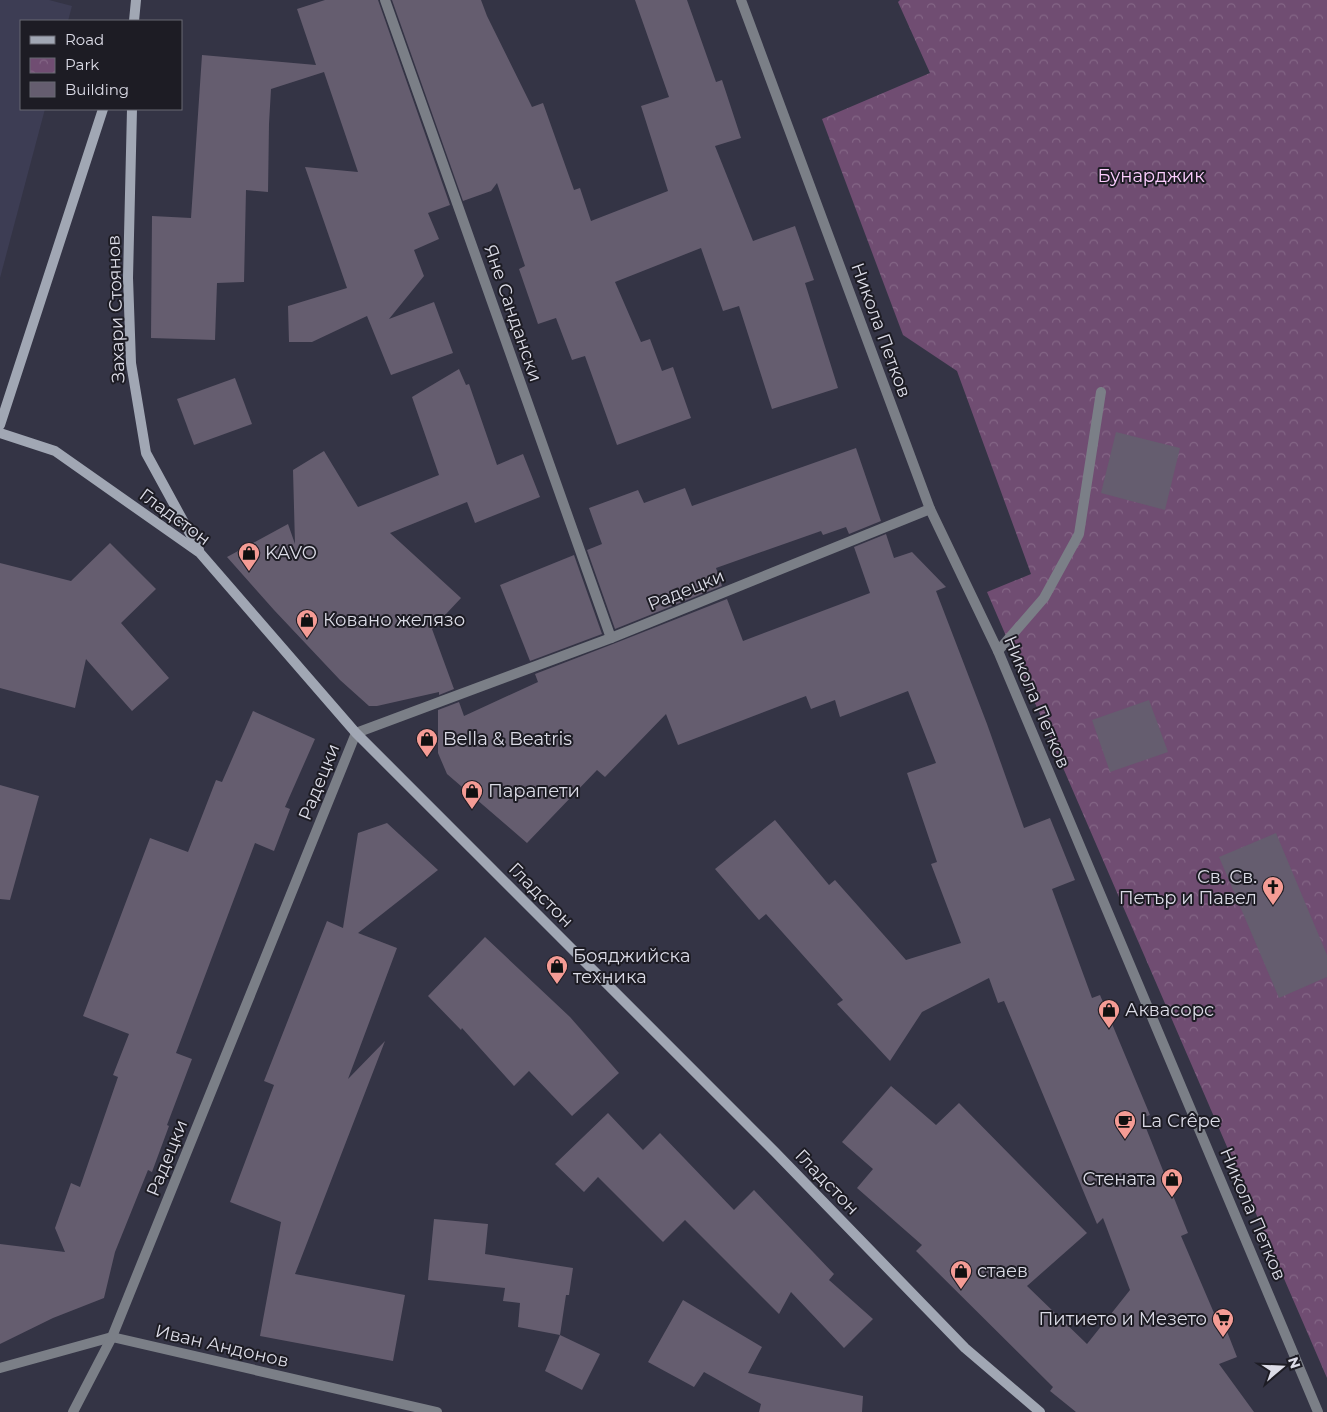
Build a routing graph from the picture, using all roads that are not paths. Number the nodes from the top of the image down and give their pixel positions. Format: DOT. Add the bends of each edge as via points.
graph roads {
  1 [pos="136,0"];
  2 [pos="385,0"];
  3 [pos="741,0"];
  4 [pos="133,19"];
  5 [pos="103,110"];
  6 [pos="132,110"];
  7 [pos="1101,392"];
  8 [pos="0,425"];
  9 [pos="0,433"];
  10 [pos="930,509"];
  11 [pos="200,553"];
  12 [pos="611,638"];
  13 [pos="998,652"];
  14 [pos="356,733"];
  15 [pos="112,1337"];
  16 [pos="0,1368"];
  17 [pos="418,1410"];
  18 [pos="73,1412"];
  19 [pos="437,1412"];
  20 [pos="1040,1412"];
  21 [pos="1318,1412"];
  1 -- 4 [label="street"];
  2 -- 12 [label="street, Яне Сандански"];
  3 -- 10 [label="street, Никола Петков"];
  5 -- 8 [label="street"];
  6 -- 11 [label="street, Захари Стоянов" via="128,278 131,363 146,454"];
  7 -- 13 [label="street" via="1079,534 1044,598"];
  9 -- 11 [label="street, Гладстон" via="55,451"];
  10 -- 12 [label="street, Радецки"];
  10 -- 13 [label="street, Никола Петков"];
  11 -- 14 [label="street, Гладстон"];
  12 -- 14 [label="street, Радецки"];
  13 -- 21 [label="street, Никола Петков"];
  14 -- 15 [label="street, Радецки"];
  14 -- 20 [label="street, Гладстон" via="775,1152 965,1348"];
  15 -- 16 [label="street, Иван Андонов"];
  15 -- 17 [label="street, Иван Андонов"];
  15 -- 18 [label="street, Радецки"];
  17 -- 19 [label="street, Иван Андонов"];
}
